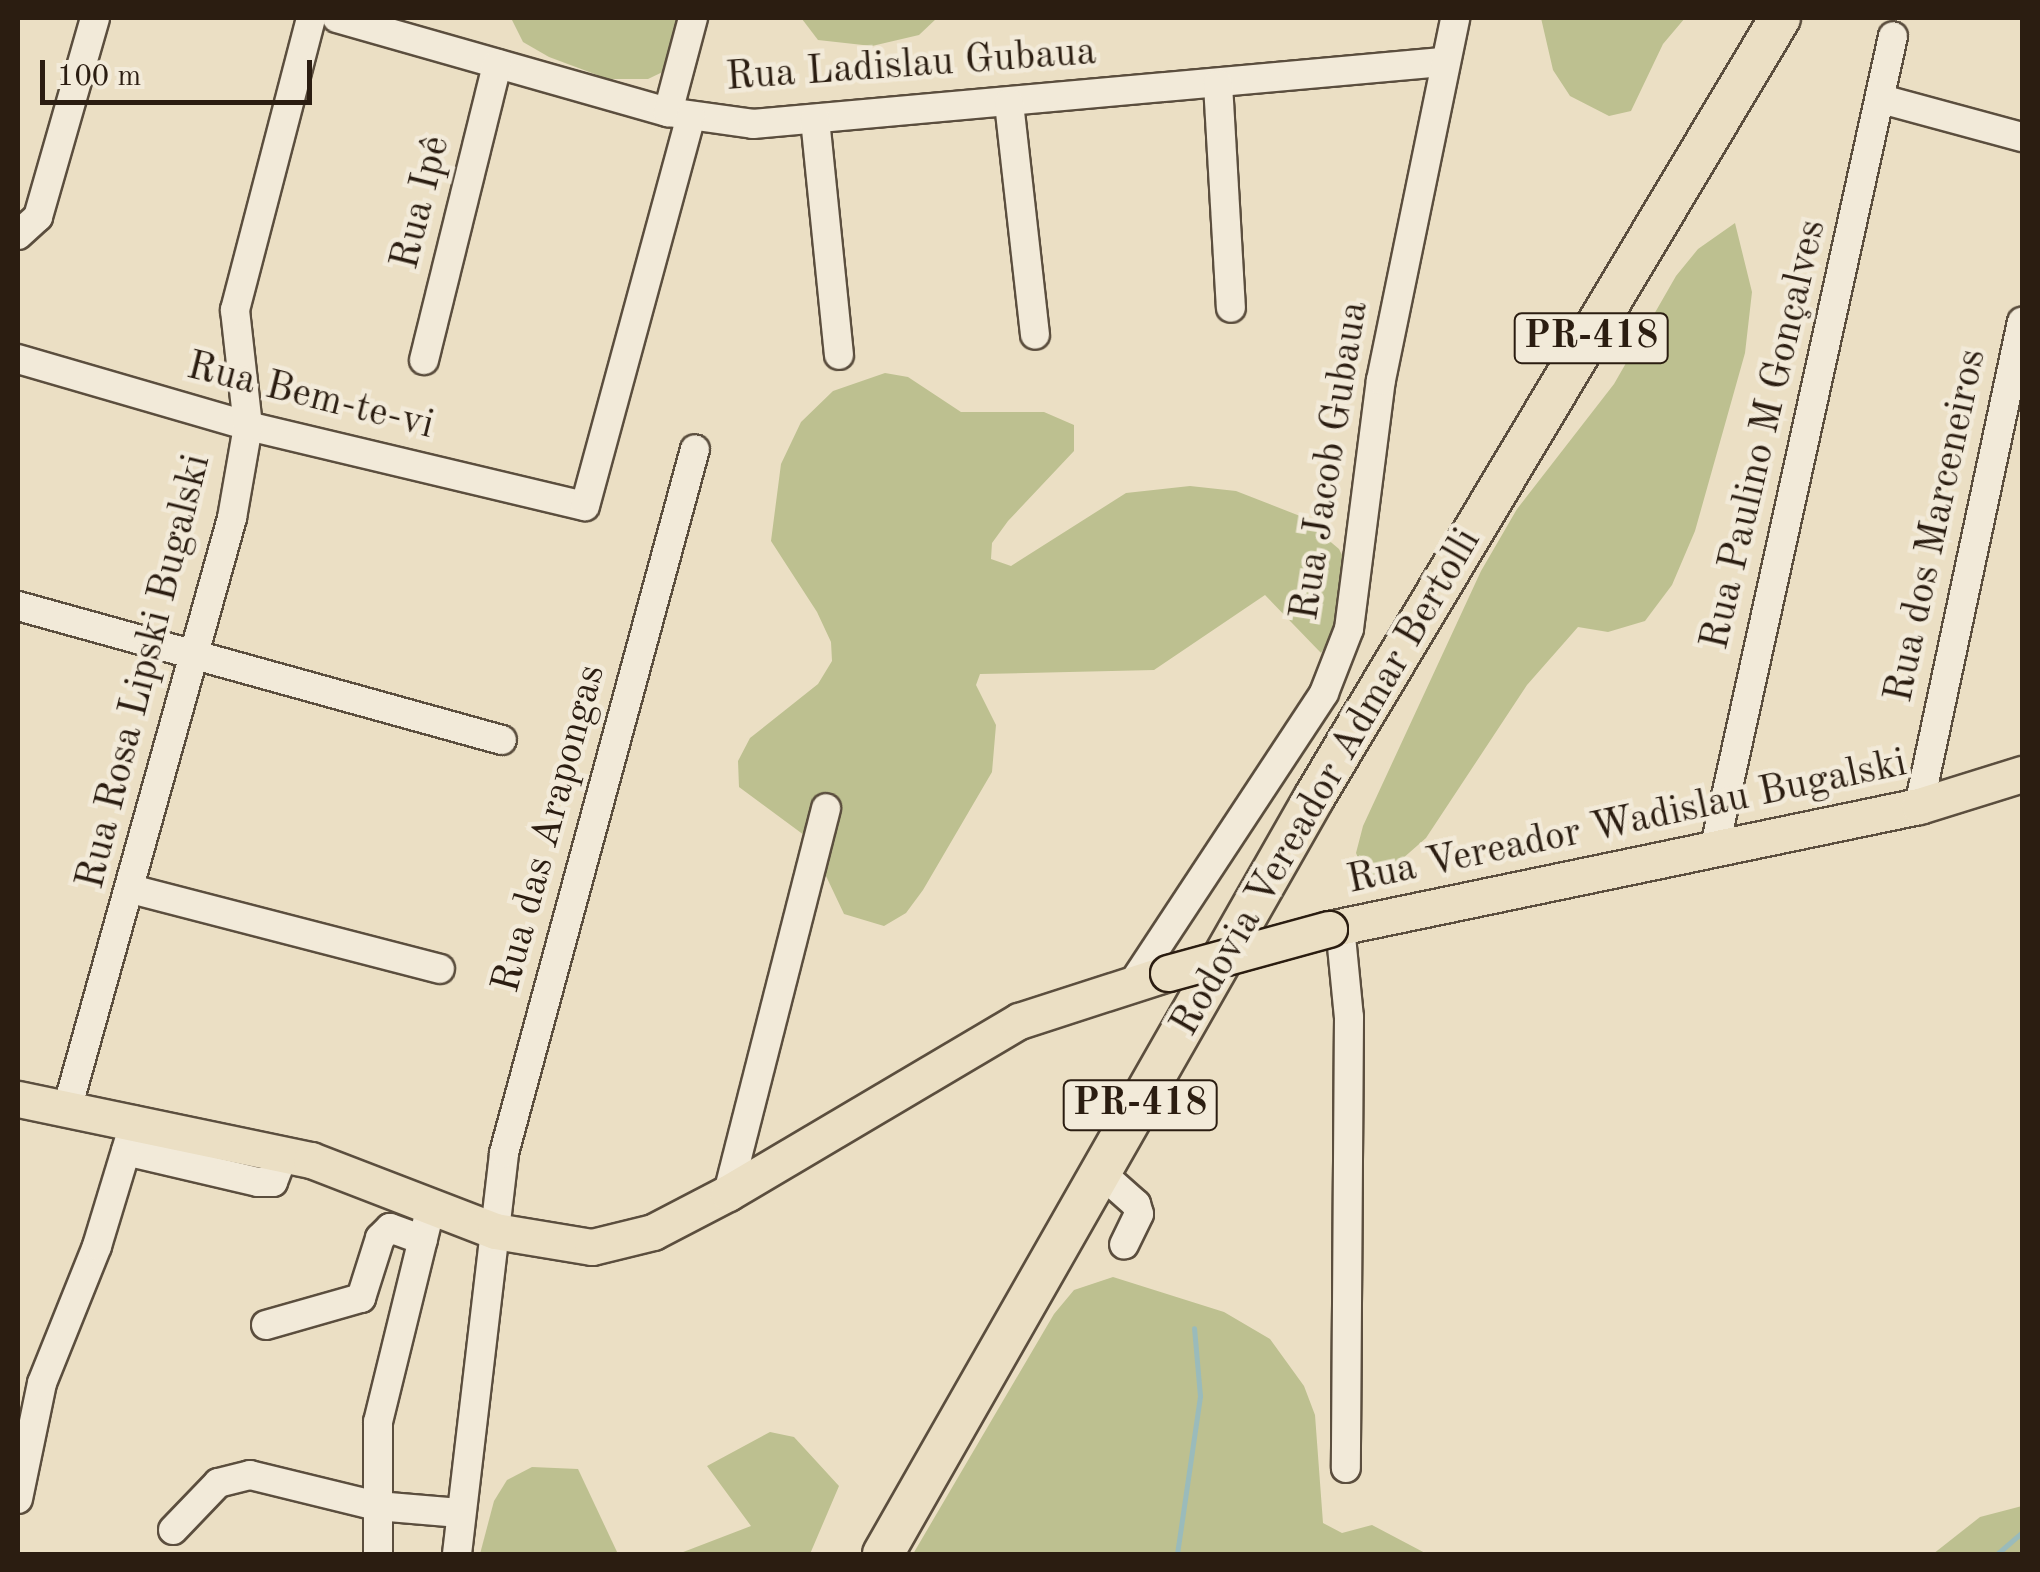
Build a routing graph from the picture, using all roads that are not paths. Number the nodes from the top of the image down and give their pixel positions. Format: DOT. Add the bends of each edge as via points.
graph roads {
  1 [pos="95,18"];
  2 [pos="311,18"];
  3 [pos="337,18"];
  4 [pos="693,18"];
  5 [pos="1455,18"];
  6 [pos="1780,18"];
  7 [pos="1892,36"];
  8 [pos="1442,62"];
  9 [pos="497,64"];
  10 [pos="1218,84"];
  11 [pos="1881,100"];
  12 [pos="1010,103"];
  13 [pos="680,115"];
  14 [pos="815,119"];
  15 [pos="2022,137"];
  16 [pos="18,235"];
  17 [pos="1231,308"];
  18 [pos="2022,322"];
  19 [pos="1035,335"];
  20 [pos="840,354"];
  21 [pos="18,359"];
  22 [pos="424,360"];
  23 [pos="248,426"];
  24 [pos="695,449"];
  25 [pos="18,606"];
  26 [pos="195,652"];
  27 [pos="502,740"];
  28 [pos="2022,774"];
  29 [pos="1919,806"];
  30 [pos="826,808"];
  31 [pos="1714,851"];
  32 [pos="131,889"];
  33 [pos="1335,928"];
  34 [pos="440,969"];
  35 [pos="1133,983"];
  36 [pos="18,1099"];
  37 [pos="68,1109"];
  38 [pos="130,1136"];
  39 [pos="1101,1173"];
  40 [pos="728,1193"];
  41 [pos="427,1223"];
  42 [pos="495,1231"];
  43 [pos="1124,1245"];
  44 [pos="266,1325"];
  45 [pos="1346,1468"];
  46 [pos="18,1499"];
  47 [pos="377,1506"];
  48 [pos="460,1513"];
  49 [pos="173,1530"];
  50 [pos="378,1554"];
  51 [pos="457,1554"];
  52 [pos="882,1554"];
  1 -- 16 [label="street" via="38,217"];
  2 -- 23 [label="street, Rua Rosa Lipski Bugalski" via="235,310"];
  3 -- 9 [label="street, Rua Ladislau Gubaua"];
  4 -- 13 [label="street"];
  5 -- 8 [label="street, Rua Jacob Gubaua"];
  6 -- 39 [label="highway, Rodovia Vereador Admar Bertolli / PR-418" via="1315,796"];
  7 -- 11 [label="street, Rua Paulino M Gonçalves"];
  8 -- 10 [label="street, Rua Ladislau Gubaua"];
  8 -- 35 [label="street, Rua Jacob Gubaua" via="1381,380 1349,629 1324,693"];
  9 -- 13 [label="street, Rua Ladislau Gubaua"];
  9 -- 22 [label="street, Rua Ipê"];
  10 -- 12 [label="street, Rua Ladislau Gubaua"];
  10 -- 17 [label="street"];
  11 -- 15 [label="street"];
  11 -- 31 [label="street, Rua Paulino M Gonçalves"];
  12 -- 14 [label="street, Rua Ladislau Gubaua"];
  12 -- 19 [label="street"];
  13 -- 14 [label="street, Rua Ladislau Gubaua" via="753,124"];
  13 -- 23 [label="street, Rua Bem-te-vi" via="585,506"];
  14 -- 20 [label="street"];
  18 -- 29 [label="street, Rua dos Marceneiros"];
  21 -- 23 [label="street, Rua Bem-te-vi"];
  23 -- 26 [label="street, Rua Rosa Lipski Bugalski" via="232,518"];
  24 -- 42 [label="street, Rua das Arapongas" via="504,1153"];
  25 -- 26 [label="street"];
  26 -- 27 [label="street"];
  26 -- 32 [label="street, Rua Rosa Lipski Bugalski"];
  28 -- 29 [label="main road, Rua Vereador Wadislau Bugalski"];
  29 -- 31 [label="main road, Rua Vereador Wadislau Bugalski"];
  30 -- 40 [label="street"];
  31 -- 33 [label="main road, Rua Vereador Wadislau Bugalski"];
  32 -- 34 [label="street"];
  32 -- 37 [label="street, Rua Rosa Lipski Bugalski"];
  33 -- 35 [label="main road, Rua Vereador Wadislau Bugalski, bridge"];
  33 -- 45 [label="street" via="1349,1017"];
  35 -- 40 [label="main road, Rua Vereador Wadislau Bugalski" via="1019,1021"];
  36 -- 37 [label="main road, Rua Vereador Wadislau Bugalski"];
  37 -- 38 [label="main road, Rua Vereador Wadislau Bugalski"];
  38 -- 41 [label="main road, Rua Vereador Wadislau Bugalski" via="284,1154"];
  38 -- 46 [label="street" via="97,1246 42,1383"];
  39 -- 43 [label="street" via="1136,1204 1139,1214"];
  39 -- 52 [label="highway, Rodovia Vereador Admar Bertolli / PR-418"];
  40 -- 42 [label="main road, Rua Vereador Wadislau Bugalski" via="652,1232 592,1247"];
  41 -- 42 [label="main road, Rua Vereador Wadislau Bugalski"];
  41 -- 44 [label="street" via="390,1228 380,1238 362,1298"];
  41 -- 47 [label="street" via="378,1422"];
  42 -- 48 [label="street, Rua das Arapongas"];
  47 -- 48 [label="street"];
  47 -- 49 [label="street" via="250,1475 218,1483"];
  47 -- 50 [label="street"];
  48 -- 51 [label="street, Rua das Arapongas"];
}
